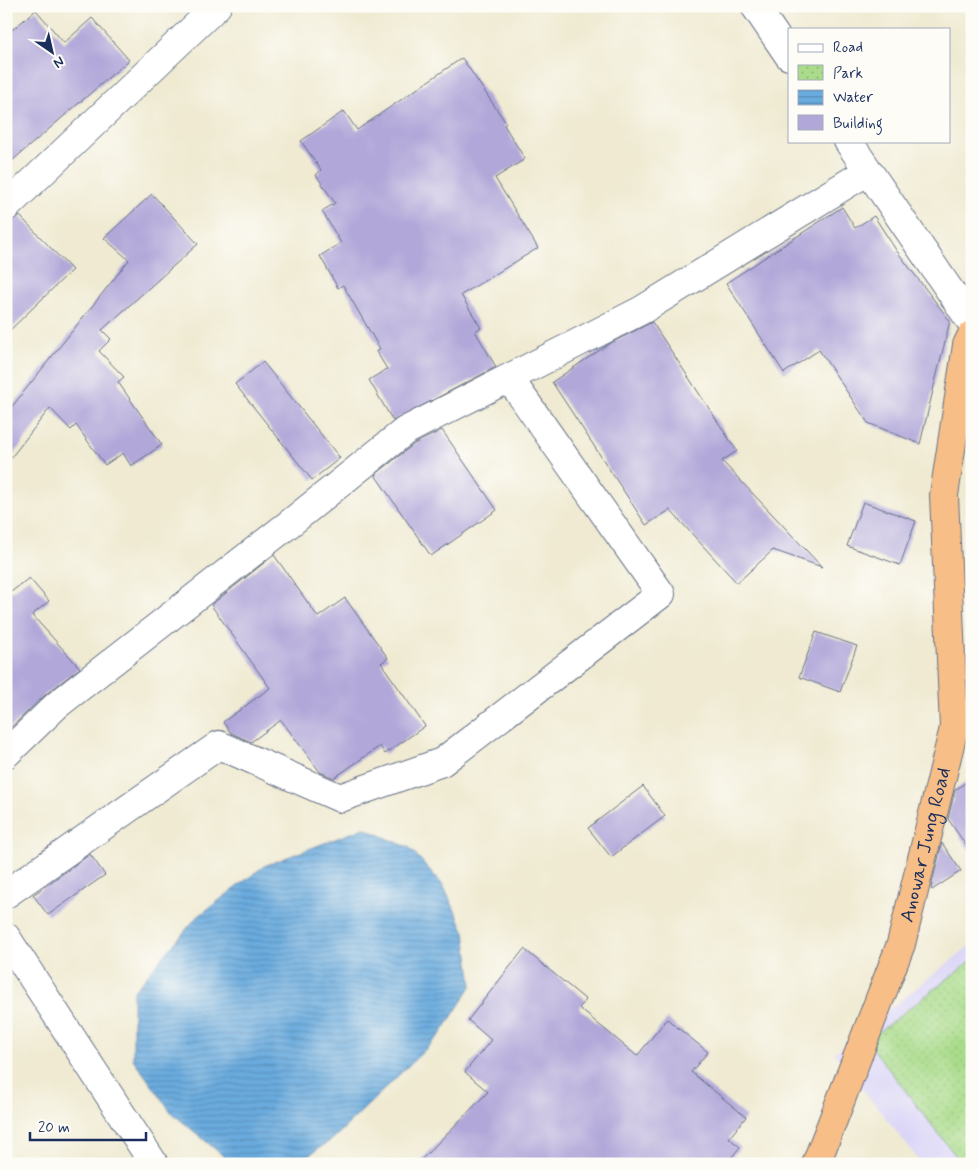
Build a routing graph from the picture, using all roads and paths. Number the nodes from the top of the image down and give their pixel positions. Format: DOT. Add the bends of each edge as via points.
graph roads {
  1 [pos="217,6"];
  2 [pos="755,6"];
  3 [pos="788,55"];
  4 [pos="849,142"];
  5 [pos="868,170"];
  6 [pos="6,207"];
  7 [pos="972,323"];
  8 [pos="972,335"];
  9 [pos="509,378"];
  10 [pos="6,754"];
  11 [pos="6,894"];
  12 [pos="6,937"];
  13 [pos="154,1164"];
  14 [pos="816,1164"];
  1 -- 6 [label="street"];
  2 -- 3 [label="street"];
  4 -- 5 [label="street"];
  5 -- 7 [label="street"];
  5 -- 9 [label="street" via="642,310"];
  8 -- 14 [label="highway, Anowar Jung Road" via="967,346 944,495 954,728 901,944"];
  9 -- 10 [label="street" via="405,431 57,705"];
  9 -- 11 [label="street" via="661,594 442,762 340,798 219,745"];
  12 -- 13 [label="street"];
}
